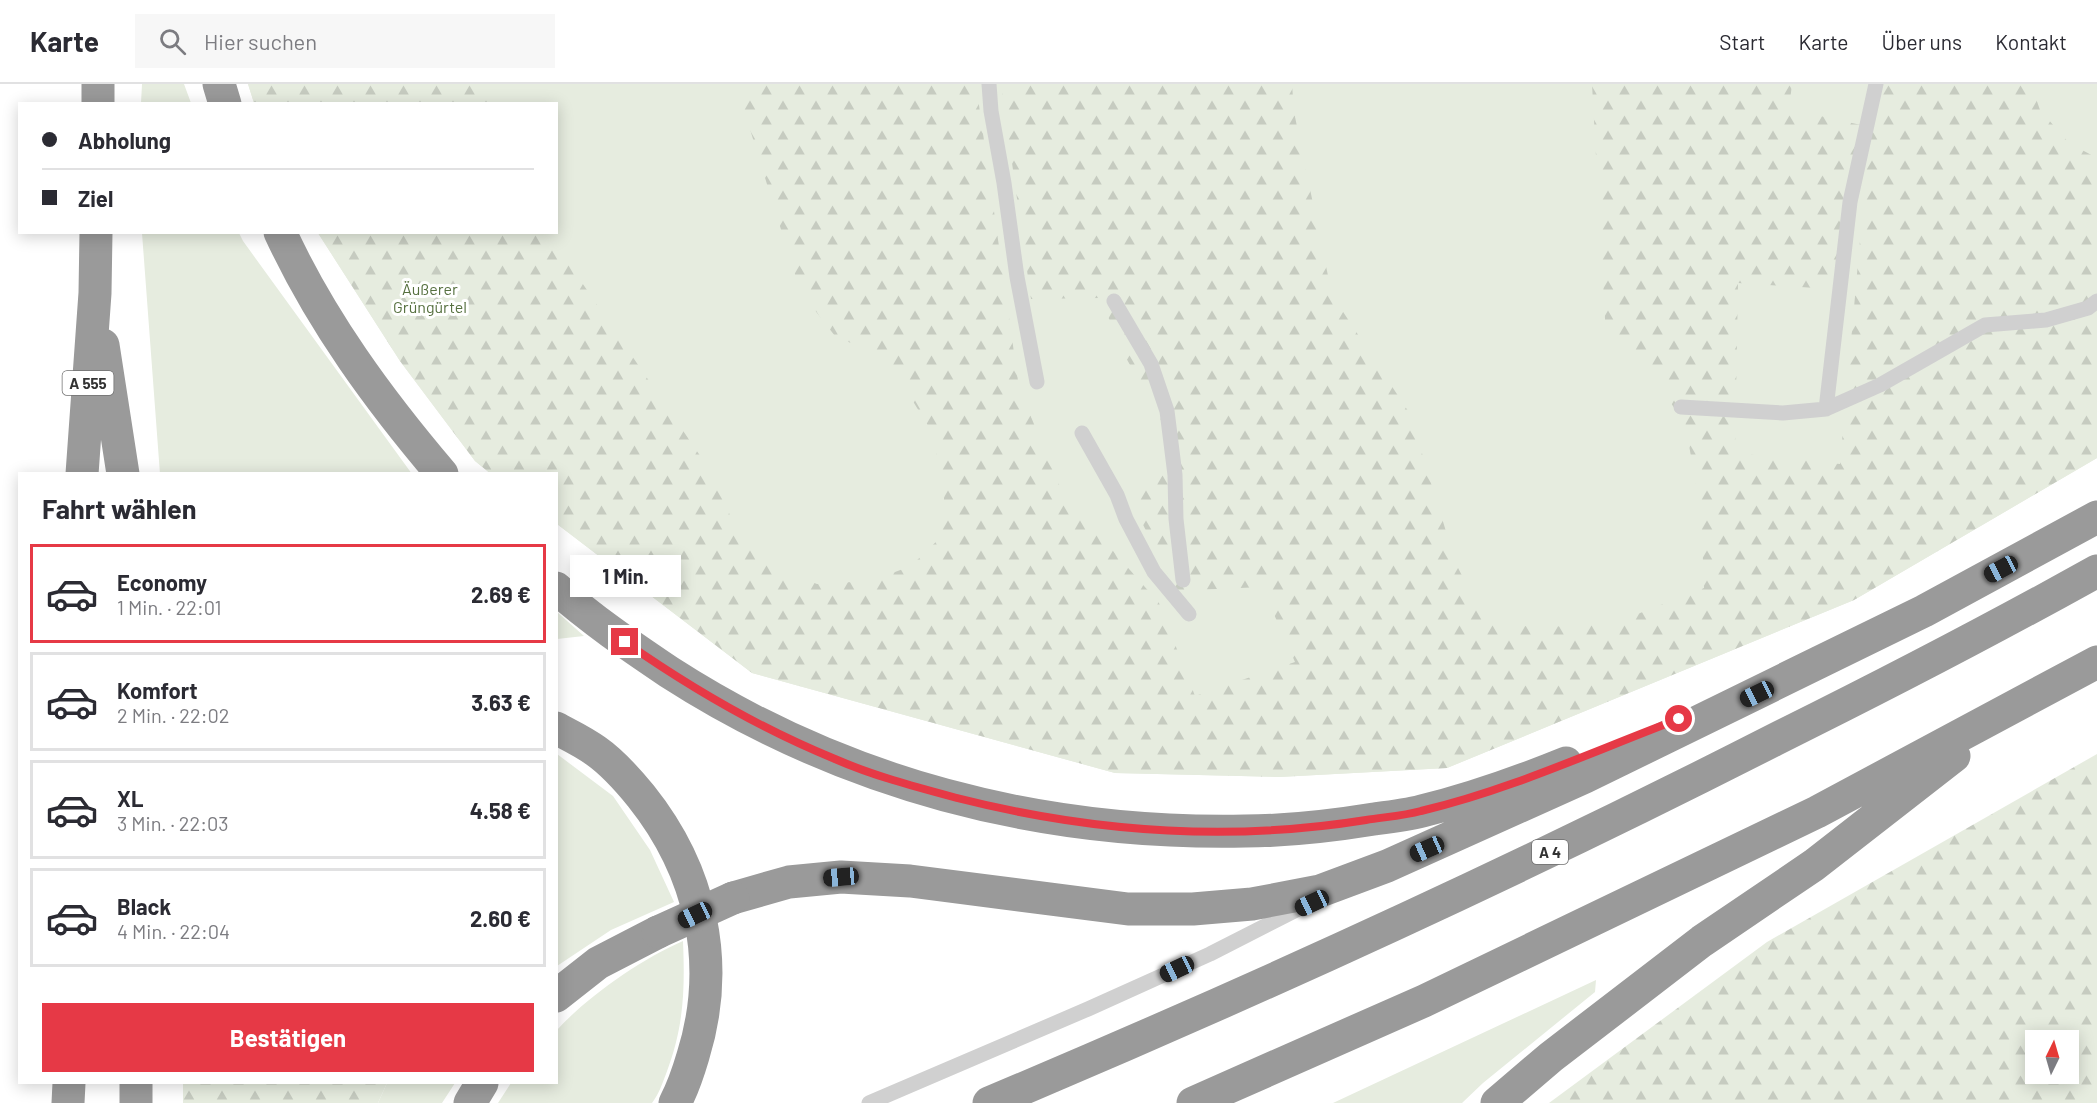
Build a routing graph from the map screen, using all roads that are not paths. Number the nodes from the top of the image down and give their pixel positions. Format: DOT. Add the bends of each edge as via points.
graph roads {
  1 [pos="98,84"];
  2 [pos="219,84"];
  3 [pos="989,84"];
  4 [pos="1876,84"];
  5 [pos="98,102"];
  6 [pos="224,102"];
  7 [pos="96,234"];
  8 [pos="281,234"];
  9 [pos="95,293"];
  10 [pos="1114,301"];
  11 [pos="2097,301"];
  12 [pos="1037,382"];
  13 [pos="1681,407"];
  14 [pos="1826,409"];
  15 [pos="1082,433"];
  16 [pos="82,472"];
  17 [pos="123,472"];
  18 [pos="440,472"];
  19 [pos="2097,517"];
  20 [pos="2097,571"];
  21 [pos="1184,580"];
  22 [pos="558,590"];
  23 [pos="1189,614"];
  24 [pos="2097,662"];
  25 [pos="1800,673"];
  26 [pos="2027,700"];
  27 [pos="558,729"];
  28 [pos="1387,866"];
  29 [pos="558,994"];
  30 [pos="69,1084"];
  31 [pos="136,1084"];
  32 [pos="481,1084"];
  33 [pos="68,1103"];
  34 [pos="136,1103"];
  35 [pos="470,1103"];
  36 [pos="675,1103"];
  37 [pos="869,1103"];
  38 [pos="988,1103"];
  39 [pos="1193,1103"];
  40 [pos="1497,1103"];
  1 -- 5 [label="highway"];
  2 -- 6 [label="highway"];
  3 -- 12 [label="lane" via="1017,277"];
  4 -- 14 [label="lane" via="1850,202"];
  7 -- 9 [label="highway, A 555"];
  8 -- 18 [label="highway" via="296,268 365,377"];
  9 -- 16 [label="highway, A 555"];
  9 -- 17 [label="highway"];
  10 -- 21 [label="lane" via="1151,364 1167,411"];
  11 -- 14 [label="lane" via="2088,308 2046,320 1985,325 1880,385"];
  13 -- 14 [label="lane" via="1783,413"];
  15 -- 23 [label="lane" via="1155,572"];
  19 -- 25 [label="highway"];
  20 -- 38 [label="highway, A 4" via="1622,818 1409,918"];
  22 -- 25 [label="highway" via="590,618 707,696 835,759 906,784 1030,816 1151,831 1273,831 1420,812 1509,786"];
  24 -- 26 [label="highway"];
  25 -- 28 [label="highway" via="1585,777"];
  26 -- 39 [label="highway" via="1817,812 1424,1001"];
  26 -- 40 [label="highway" via="1814,865 1702,941"];
  27 -- 36 [label="highway" via="596,751 627,779 668,833 693,890 705,945 705,1006 699,1039"];
  28 -- 29 [label="highway, bridge" via="1320,891 1252,904 1192,909 1128,909 910,881 841,877 789,882 733,898 658,932 598,963"];
  28 -- 37 [label="lane" via="1210,954"];
  30 -- 33 [label="highway"];
  31 -- 34 [label="highway"];
  32 -- 35 [label="highway"];
}
